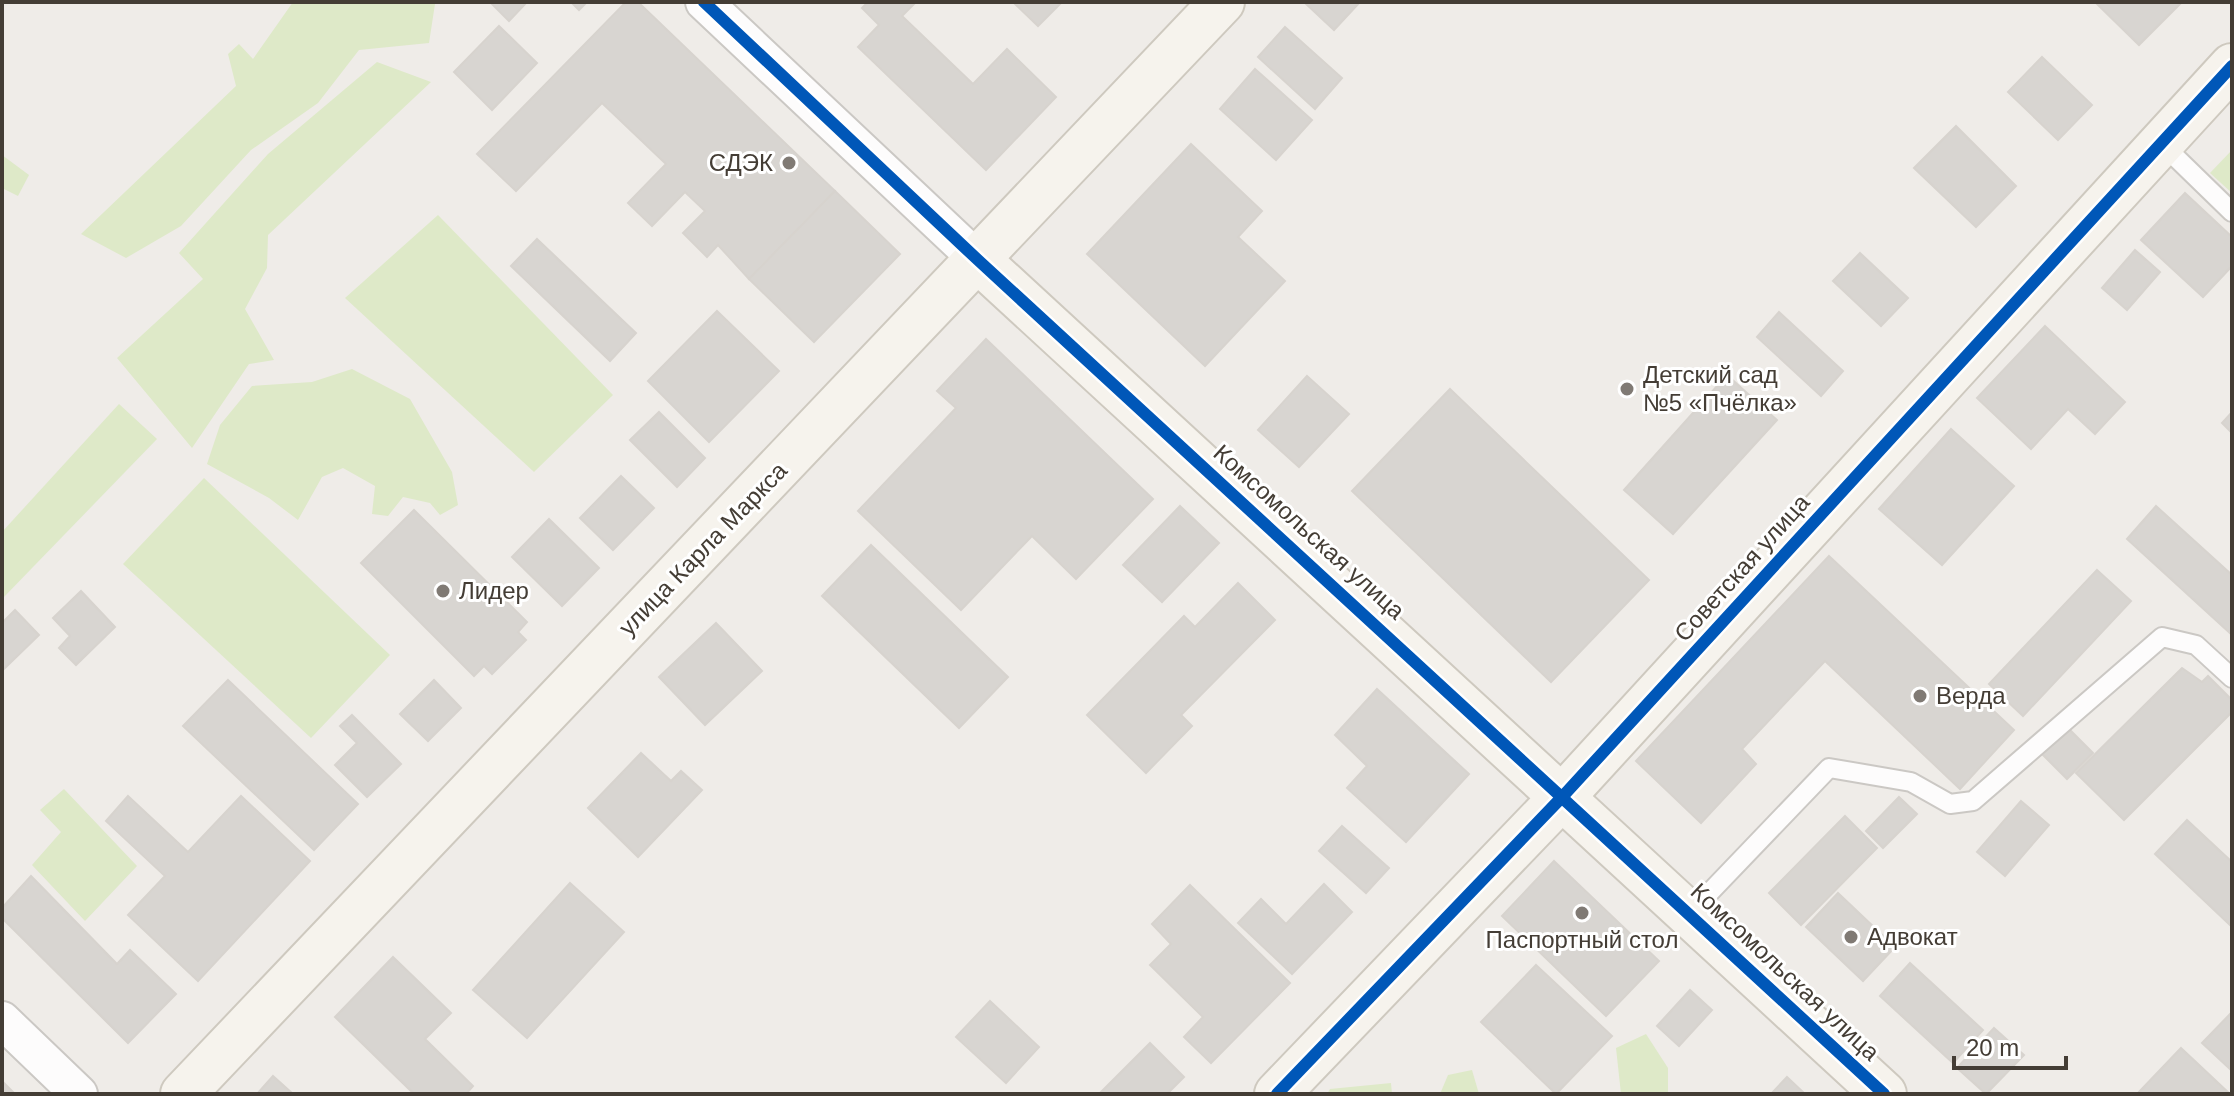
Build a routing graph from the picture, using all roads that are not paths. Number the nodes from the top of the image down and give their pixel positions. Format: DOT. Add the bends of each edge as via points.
graph roads {
  1 [pos="704,2"];
  2 [pos="1222,2"];
  3 [pos="2232,66"];
  4 [pos="2161,143"];
  5 [pos="2232,212"];
  6 [pos="978,260"];
  7 [pos="2232,678"];
  8 [pos="1564,795"];
  9 [pos="1690,913"];
  10 [pos="2,1020"];
  11 [pos="79,1094"];
  12 [pos="183,1094"];
  13 [pos="1277,1094"];
  14 [pos="1884,1094"];
  1 -- 6 [label="street, Комсомольская улица"];
  2 -- 6 [label="street, улица Карла Маркса"];
  3 -- 4 [label="street, Советская улица"];
  4 -- 5 [label="lane"];
  4 -- 8 [label="street, Советская улица"];
  6 -- 8 [label="street, Комсомольская улица"];
  6 -- 12 [label="street, улица Карла Маркса"];
  7 -- 9 [label="lane" via="2196,645 2162,637 1973,801 1950,804 1911,782 1829,768"];
  8 -- 9 [label="street, Комсомольская улица"];
  8 -- 13 [label="street, Советская улица"];
  9 -- 14 [label="street, Комсомольская улица"];
  10 -- 11 [label="street"];
}
